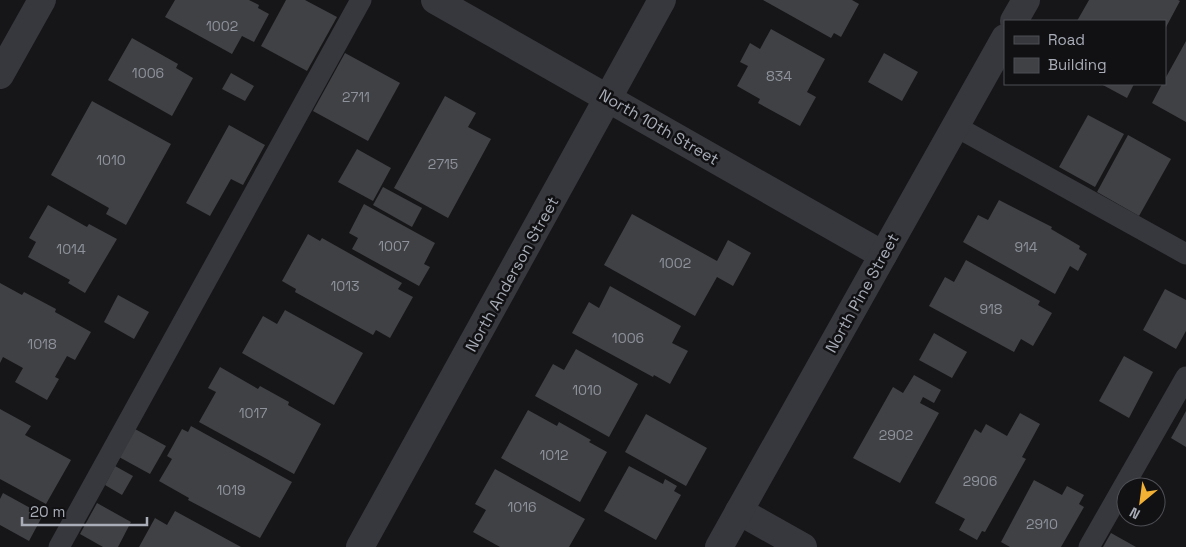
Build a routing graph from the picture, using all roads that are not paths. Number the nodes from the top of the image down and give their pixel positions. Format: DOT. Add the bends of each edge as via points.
graph roads {
  1 [pos="42,0"];
  2 [pos="362,0"];
  3 [pos="434,0"];
  4 [pos="662,0"];
  5 [pos="1026,0"];
  6 [pos="1015,20"];
  7 [pos="1004,40"];
  8 [pos="0,75"];
  9 [pos="609,98"];
  10 [pos="955,126"];
  11 [pos="1186,254"];
  12 [pos="883,255"];
  13 [pos="1186,377"];
  14 [pos="739,512"];
  15 [pos="59,547"];
  16 [pos="360,547"];
  17 [pos="719,547"];
  18 [pos="803,547"];
  19 [pos="1088,547"];
  1 -- 8 [label="street"];
  2 -- 15 [label="lane"];
  3 -- 9 [label="street, North 10th Street"];
  4 -- 9 [label="street, North Anderson Street"];
  5 -- 6 [label="street"];
  7 -- 10 [label="street, North Pine Street"];
  9 -- 12 [label="street, North 10th Street"];
  9 -- 16 [label="street, North Anderson Street"];
  10 -- 11 [label="lane"];
  10 -- 12 [label="street, North Pine Street"];
  12 -- 14 [label="street, North Pine Street"];
  13 -- 19 [label="lane"];
  14 -- 17 [label="street, North Pine Street"];
  14 -- 18 [label="street"];
}
